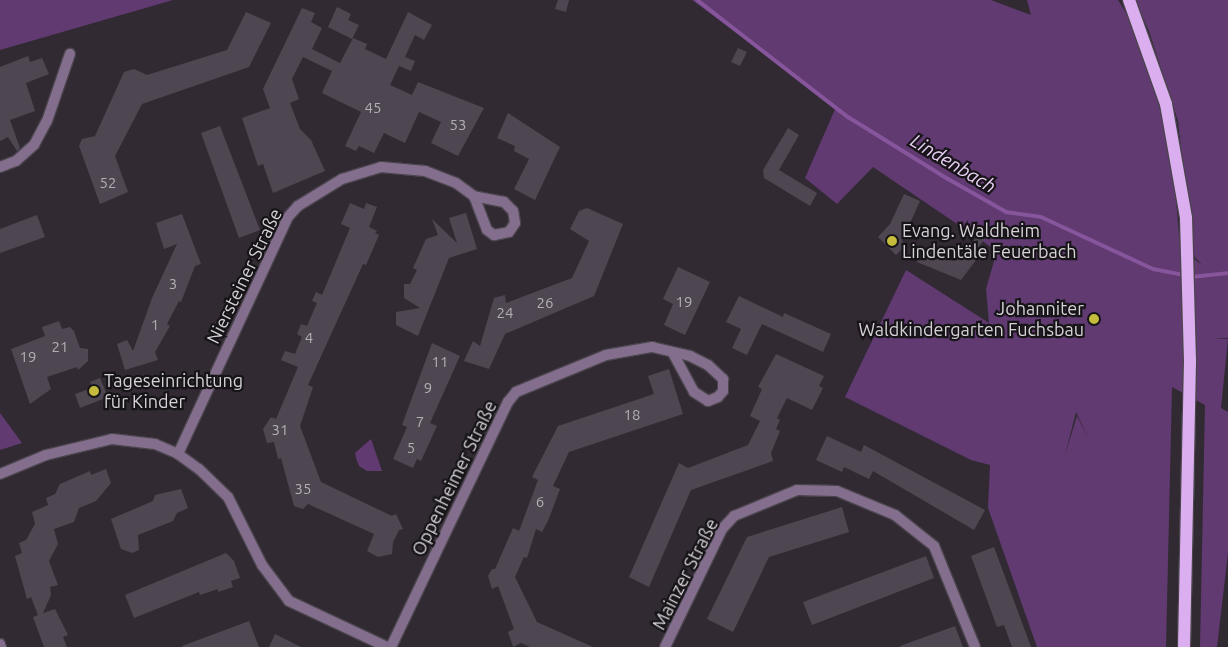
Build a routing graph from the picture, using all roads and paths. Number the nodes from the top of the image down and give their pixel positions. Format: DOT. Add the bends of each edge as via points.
graph roads {
  1 [pos="1129,0"];
  2 [pos="70,54"];
  3 [pos="0,167"];
  4 [pos="474,196"];
  5 [pos="673,352"];
  6 [pos="178,454"];
  7 [pos="0,474"];
  8 [pos="389,647"];
  9 [pos="665,647"];
  10 [pos="976,647"];
  11 [pos="1184,647"];
  1 -- 11 [label="main road" via="1166,104 1182,182 1190,292"];
  2 -- 3 [label="street" via="47,121 34,145 16,161"];
  4 -- 4 [label="street, Niersteiner Straße" via="487,230 494,235 509,232 515,223 513,212 504,202"];
  4 -- 6 [label="street, Niersteiner Straße" via="456,183 425,171 381,167 342,179 298,206 288,217"];
  5 -- 5 [label="street, Oppenheimer Straße" via="694,392 708,402 718,397 723,390 723,379 708,365"];
  5 -- 8 [label="street, Oppenheimer Straße" via="652,347 624,350 516,392 508,402"];
  6 -- 7 [label="street" via="155,444 112,439 46,455"];
  6 -- 8 [label="street" via="199,468 228,497 262,565 289,601"];
  9 -- 10 [label="street, Mainzer Straße" via="722,530 734,516 797,490 837,491 895,515 934,546"];
}
